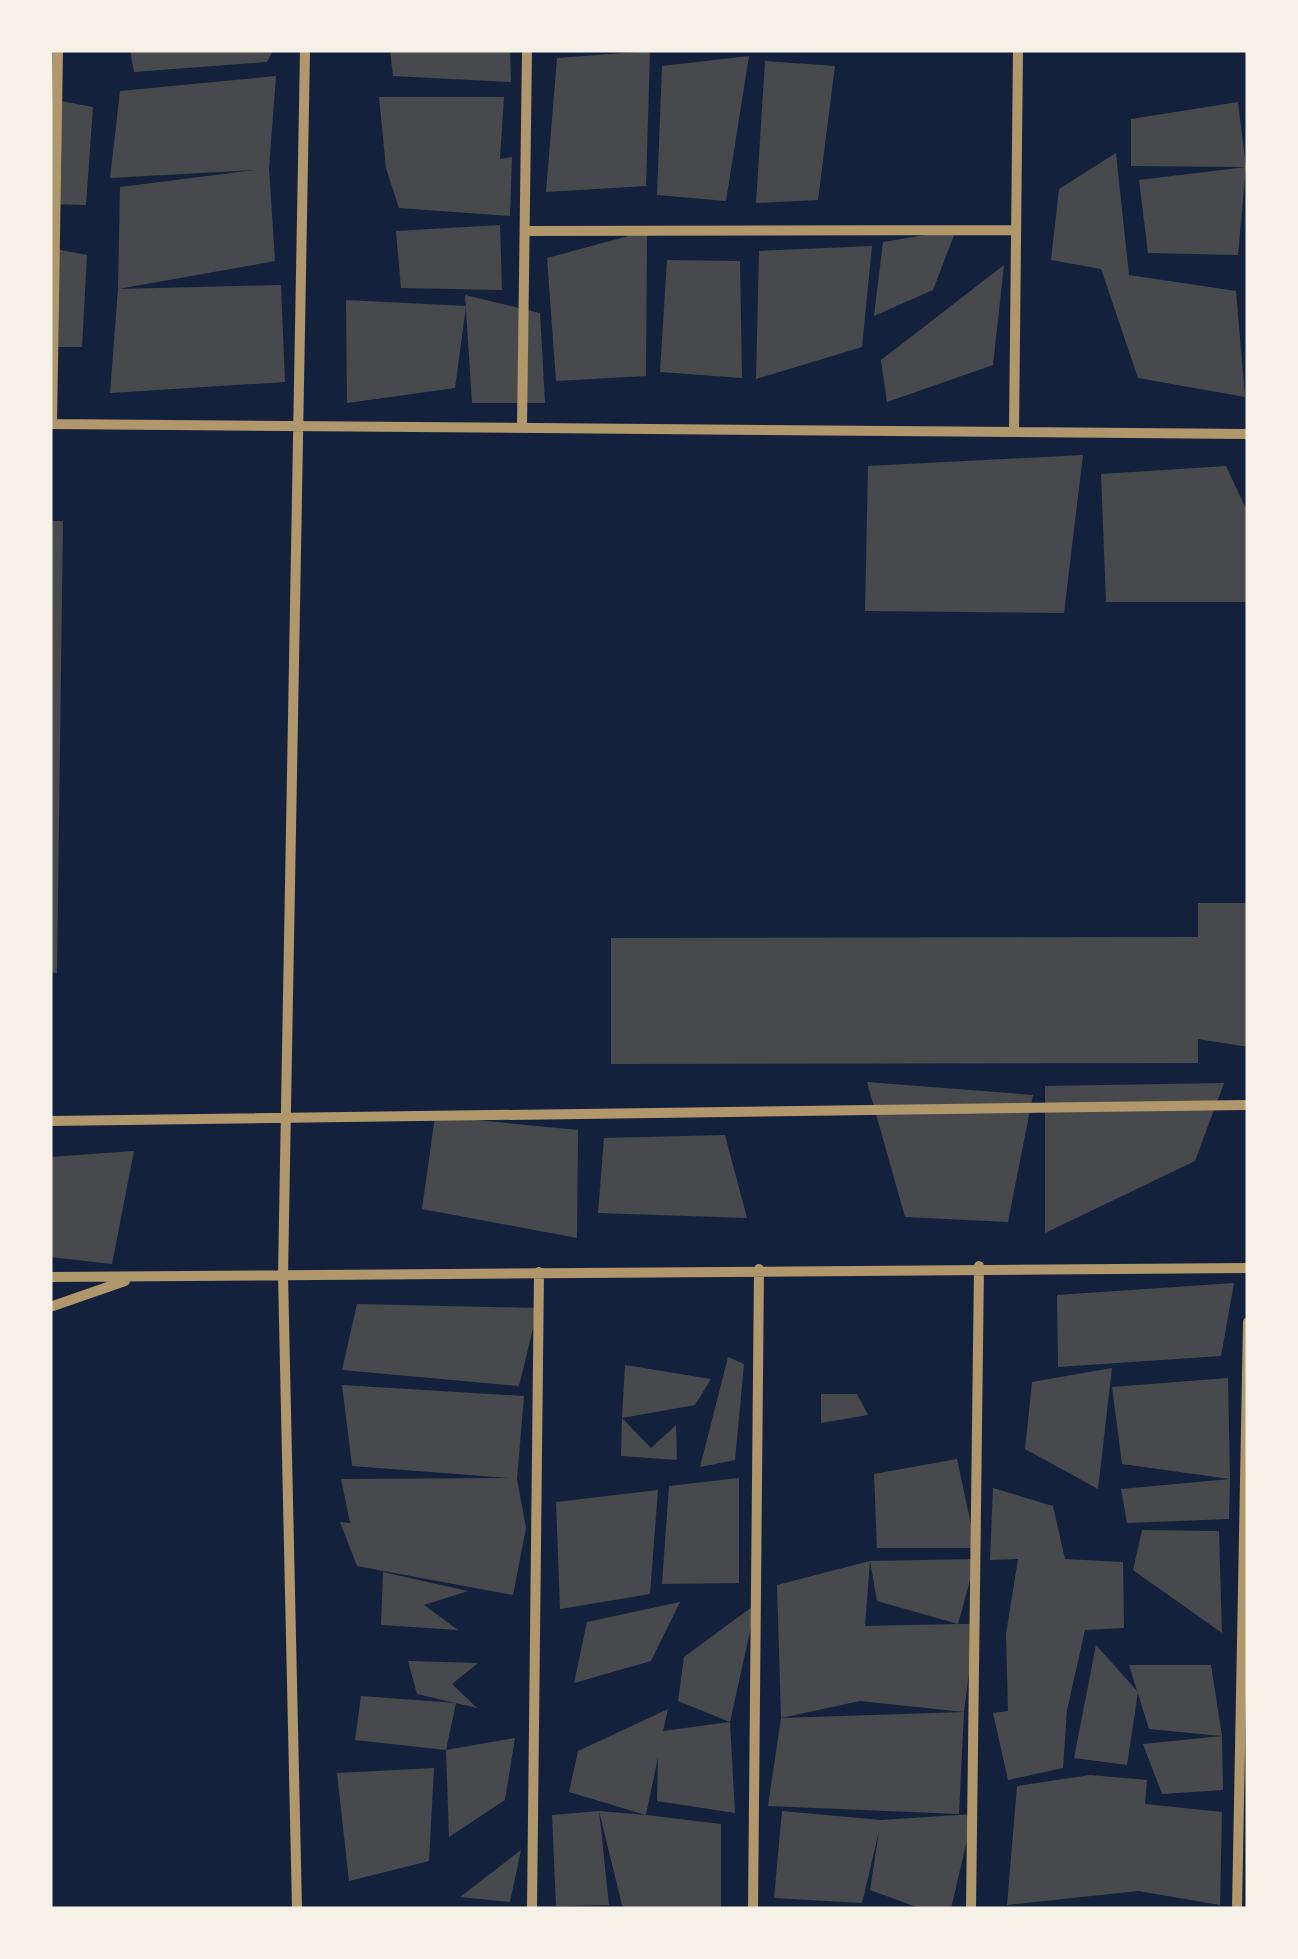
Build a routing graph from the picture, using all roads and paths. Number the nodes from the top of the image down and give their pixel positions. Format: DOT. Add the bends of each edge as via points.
graph roads {
  1 [pos="58,50"];
  2 [pos="305,50"];
  3 [pos="528,50"];
  4 [pos="1018,50"];
  5 [pos="1016,230"];
  6 [pos="525,231"];
  7 [pos="52,236"];
  8 [pos="51,424"];
  9 [pos="300,424"];
  10 [pos="522,428"];
  11 [pos="1014,432"];
  12 [pos="1248,434"];
  13 [pos="1248,1105"];
  14 [pos="284,1118"];
  15 [pos="50,1121"];
  16 [pos="979,1266"];
  17 [pos="1248,1268"];
  18 [pos="759,1269"];
  19 [pos="538,1272"];
  20 [pos="283,1275"];
  21 [pos="50,1277"];
  22 [pos="136,1277"];
  23 [pos="50,1306"];
  24 [pos="1248,1322"];
  25 [pos="1247,1383"];
  26 [pos="1243,1890"];
  27 [pos="297,1909"];
  28 [pos="532,1909"];
  29 [pos="753,1909"];
  30 [pos="971,1909"];
  31 [pos="1237,1909"];
  1 -- 7 [label="street"];
  2 -- 9 [label="street"];
  3 -- 6 [label="street"];
  4 -- 5 [label="street"];
  5 -- 6 [label="street"];
  5 -- 11 [label="street"];
  6 -- 10 [label="street"];
  7 -- 8 [label="street"];
  8 -- 9 [label="street"];
  9 -- 10 [label="street"];
  9 -- 14 [label="street"];
  10 -- 11 [label="street"];
  11 -- 12 [label="street"];
  13 -- 14 [label="street"];
  14 -- 15 [label="street"];
  14 -- 20 [label="street"];
  16 -- 17 [label="street"];
  16 -- 18 [label="street"];
  16 -- 30 [label="street"];
  18 -- 19 [label="street"];
  18 -- 29 [label="street"];
  19 -- 20 [label="street"];
  19 -- 28 [label="street"];
  20 -- 22 [label="street"];
  20 -- 27 [label="street"];
  21 -- 22 [label="street"];
  22 -- 23 [label="street"];
  24 -- 25 [label="street"];
  25 -- 26 [label="street"];
  26 -- 31 [label="street"];
}
